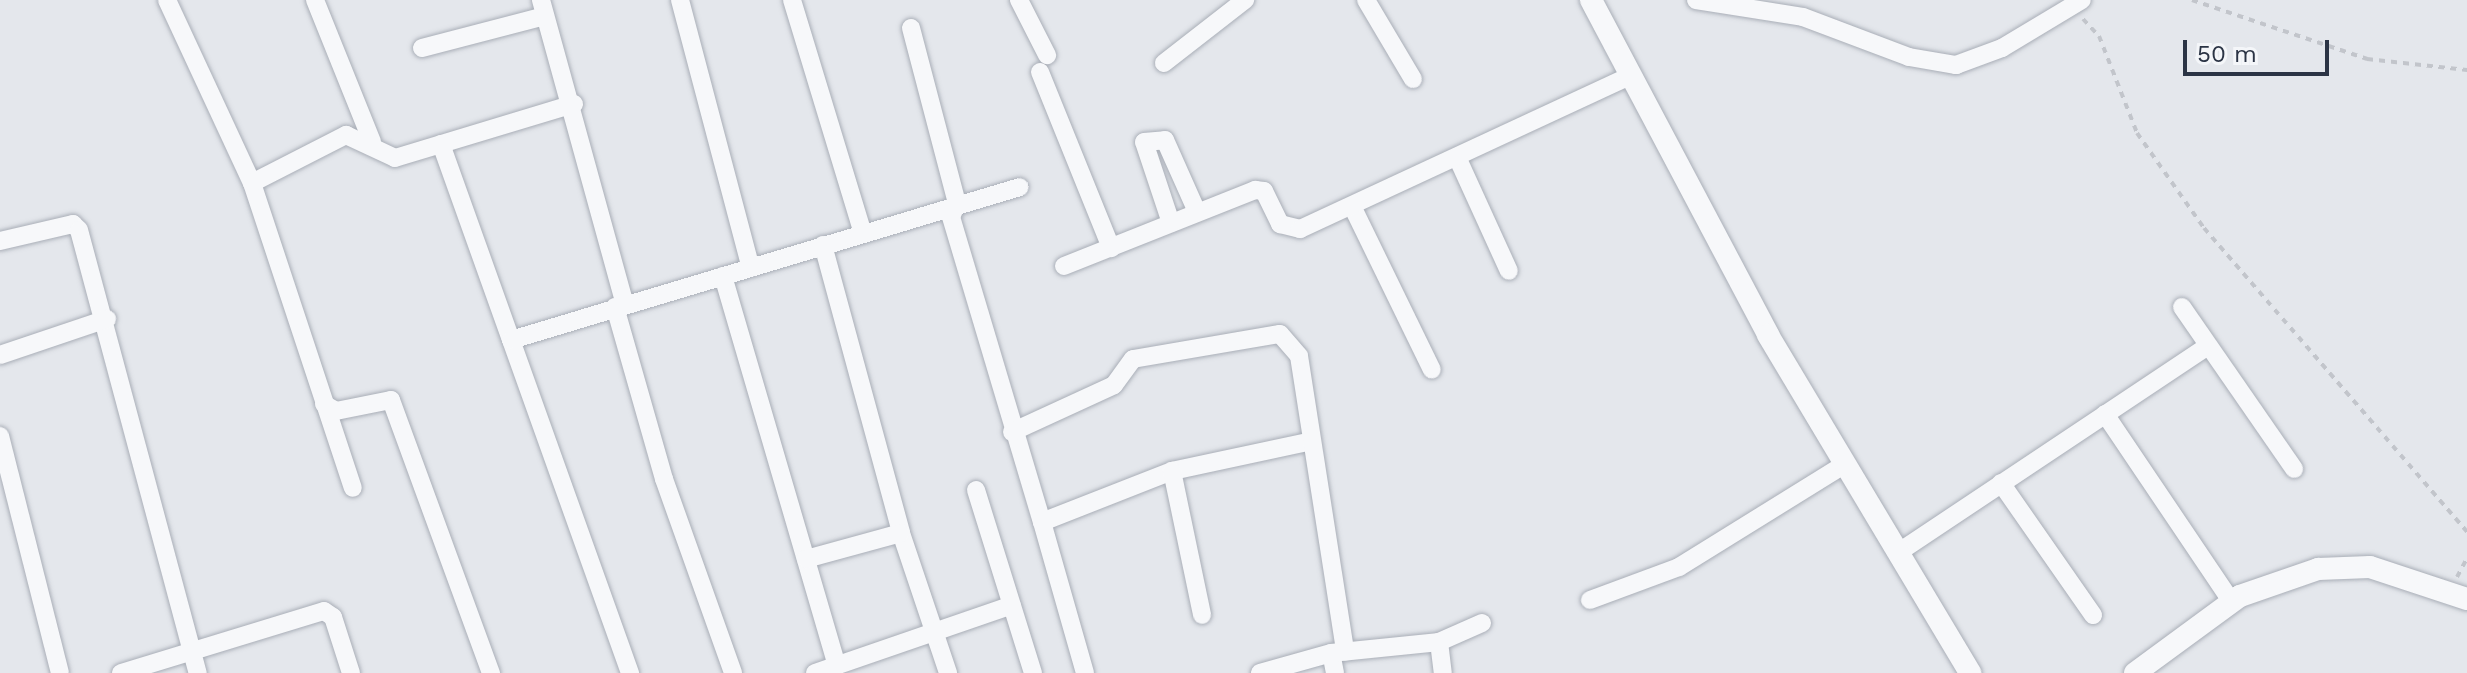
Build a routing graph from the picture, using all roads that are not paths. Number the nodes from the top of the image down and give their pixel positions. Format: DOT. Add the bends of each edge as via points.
graph roads {
  1 [pos="167,0"];
  2 [pos="315,0"];
  3 [pos="680,0"];
  4 [pos="792,0"];
  5 [pos="1019,0"];
  6 [pos="1245,0"];
  7 [pos="1366,0"];
  8 [pos="1696,0"];
  9 [pos="2076,3"];
  10 [pos="1596,4"];
  11 [pos="543,8"];
  12 [pos="911,28"];
  13 [pos="422,48"];
  14 [pos="1164,63"];
  15 [pos="1628,77"];
  16 [pos="1413,79"];
  17 [pos="574,104"];
  18 [pos="372,142"];
  19 [pos="441,144"];
  20 [pos="1457,157"];
  21 [pos="252,183"];
  22 [pos="1020,187"];
  23 [pos="957,203"];
  24 [pos="1352,206"];
  25 [pos="1197,212"];
  26 [pos="1171,223"];
  27 [pos="863,233"];
  28 [pos="0,241"];
  29 [pos="823,245"];
  30 [pos="1111,248"];
  31 [pos="1064,266"];
  32 [pos="751,268"];
  33 [pos="1509,271"];
  34 [pos="723,276"];
  35 [pos="620,306"];
  36 [pos="2182,307"];
  37 [pos="107,319"];
  38 [pos="511,340"];
  39 [pos="2206,347"];
  40 [pos="0,355"];
  41 [pos="1432,370"];
  42 [pos="324,404"];
  43 [pos="2105,414"];
  44 [pos="1012,432"];
  45 [pos="0,436"];
  46 [pos="1307,442"];
  47 [pos="1845,464"];
  48 [pos="2294,469"];
  49 [pos="1172,471"];
  50 [pos="2001,483"];
  51 [pos="353,488"];
  52 [pos="976,490"];
  53 [pos="1042,522"];
  54 [pos="901,533"];
  55 [pos="1899,552"];
  56 [pos="806,559"];
  57 [pos="2467,599"];
  58 [pos="1590,600"];
  59 [pos="2232,602"];
  60 [pos="1012,605"];
  61 [pos="1202,615"];
  62 [pos="2093,615"];
  63 [pos="1482,623"];
  64 [pos="933,628"];
  65 [pos="1439,642"];
  66 [pos="1338,652"];
  67 [pos="192,654"];
  68 [pos="837,666"];
  69 [pos="60,673"];
  70 [pos="121,673"];
  71 [pos="198,673"];
  72 [pos="351,673"];
  73 [pos="491,673"];
  74 [pos="630,673"];
  75 [pos="733,673"];
  76 [pos="815,673"];
  77 [pos="948,673"];
  78 [pos="1033,673"];
  79 [pos="1085,673"];
  80 [pos="1260,673"];
  81 [pos="1335,673"];
  82 [pos="1443,673"];
  83 [pos="1970,673"];
  84 [pos="2135,673"];
  1 -- 21 [label="street"];
  2 -- 18 [label="street"];
  3 -- 32 [label="street"];
  4 -- 27 [label="street"];
  5 -- 30 [label="street"];
  6 -- 14 [label="street"];
  7 -- 16 [label="street"];
  8 -- 9 [label="street" via="1803,17 1909,57 1956,65 2002,48"];
  10 -- 15 [label="street"];
  11 -- 13 [label="street"];
  11 -- 17 [label="street"];
  12 -- 23 [label="street"];
  15 -- 20 [label="street"];
  15 -- 47 [label="street"];
  17 -- 19 [label="street"];
  17 -- 35 [label="street"];
  18 -- 19 [label="street" via="395,158"];
  18 -- 21 [label="street" via="346,135"];
  19 -- 38 [label="street"];
  20 -- 24 [label="street"];
  20 -- 33 [label="street"];
  21 -- 42 [label="street"];
  22 -- 23 [label="street"];
  23 -- 27 [label="street"];
  23 -- 44 [label="street" via="951,217"];
  24 -- 25 [label="street" via="1289,230 1264,191"];
  24 -- 41 [label="street"];
  25 -- 26 [label="street"];
  25 -- 26 [label="street" via="1165,140 1144,142"];
  26 -- 30 [label="street"];
  27 -- 29 [label="street"];
  28 -- 37 [label="street" via="73,224"];
  29 -- 32 [label="street"];
  29 -- 54 [label="street"];
  30 -- 31 [label="street"];
  32 -- 34 [label="street"];
  34 -- 35 [label="street"];
  34 -- 56 [label="street"];
  35 -- 38 [label="street"];
  35 -- 75 [label="street" via="660,465"];
  36 -- 39 [label="street"];
  37 -- 40 [label="street"];
  37 -- 67 [label="street"];
  38 -- 74 [label="street"];
  39 -- 43 [label="street"];
  39 -- 48 [label="street"];
  42 -- 51 [label="street"];
  42 -- 73 [label="street" via="336,411 380,397 391,400"];
  43 -- 50 [label="street"];
  43 -- 59 [label="street"];
  44 -- 46 [label="street" via="1114,385 1133,359 1280,334 1299,356"];
  44 -- 53 [label="street"];
  45 -- 69 [label="street"];
  46 -- 49 [label="street"];
  46 -- 66 [label="street"];
  47 -- 55 [label="street"];
  47 -- 58 [label="street" via="1679,567"];
  49 -- 53 [label="street"];
  49 -- 61 [label="street"];
  50 -- 55 [label="street"];
  50 -- 62 [label="street"];
  52 -- 60 [label="street"];
  53 -- 79 [label="street"];
  54 -- 56 [label="street"];
  54 -- 64 [label="street"];
  55 -- 83 [label="street"];
  56 -- 68 [label="street"];
  57 -- 59 [label="street" via="2370,567 2318,569"];
  59 -- 84 [label="street"];
  60 -- 64 [label="street"];
  60 -- 78 [label="street"];
  63 -- 65 [label="street"];
  64 -- 68 [label="street"];
  64 -- 77 [label="street"];
  65 -- 66 [label="street"];
  65 -- 82 [label="street"];
  66 -- 80 [label="street"];
  66 -- 81 [label="street"];
  67 -- 70 [label="street"];
  67 -- 71 [label="street"];
  67 -- 72 [label="street" via="324,611 333,617"];
  68 -- 76 [label="street"];
}
